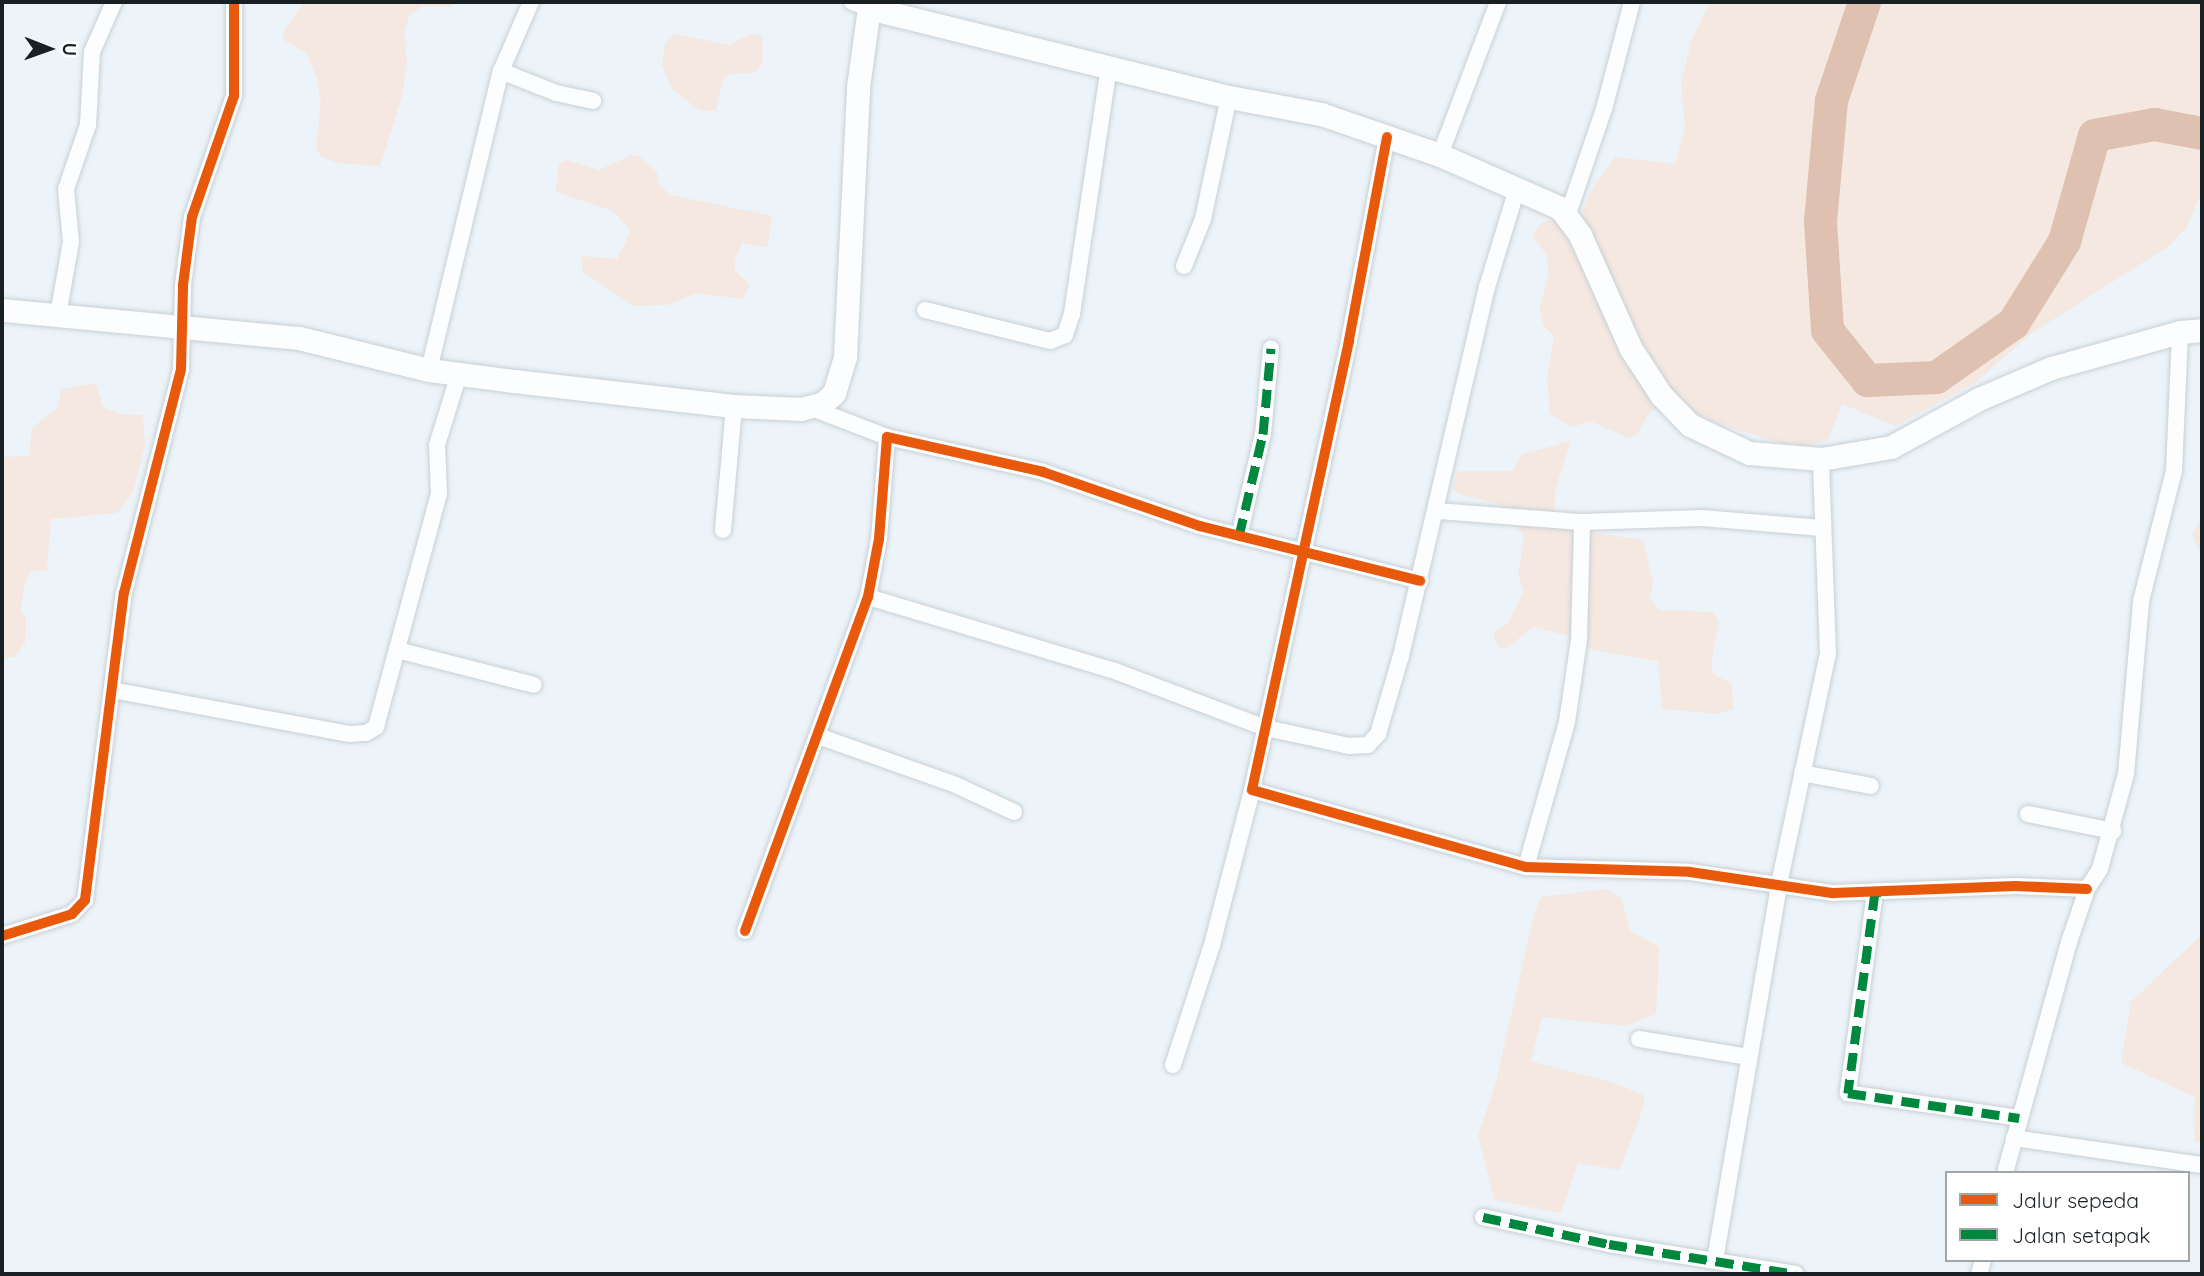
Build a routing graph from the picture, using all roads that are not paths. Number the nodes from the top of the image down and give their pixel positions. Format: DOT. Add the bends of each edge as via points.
graph roads {
  1 [pos="114,2"];
  2 [pos="234,2"];
  3 [pos="531,2"];
  4 [pos="1498,2"];
  5 [pos="1632,2"];
  6 [pos="864,4"];
  7 [pos="1109,68"];
  8 [pos="501,71"];
  9 [pos="1229,97"];
  10 [pos="593,101"];
  11 [pos="1387,137"];
  12 [pos="1440,155"];
  13 [pos="1517,189"];
  14 [pos="1568,214"];
  15 [pos="1184,266"];
  16 [pos="2,310"];
  17 [pos="925,310"];
  18 [pos="58,315"];
  19 [pos="183,325"];
  20 [pos="2191,331"];
  21 [pos="1271,348"];
  22 [pos="429,370"];
  23 [pos="459,374"];
  24 [pos="734,406"];
  25 [pos="810,407"];
  26 [pos="887,437"];
  27 [pos="1821,459"];
  28 [pos="1437,511"];
  29 [pos="1582,522"];
  30 [pos="1822,528"];
  31 [pos="723,530"];
  32 [pos="1239,536"];
  33 [pos="1305,552"];
  34 [pos="1420,581"];
  35 [pos="868,597"];
  36 [pos="397,650"];
  37 [pos="534,685"];
  38 [pos="112,690"];
  39 [pos="1266,728"];
  40 [pos="818,736"];
  41 [pos="1802,773"];
  42 [pos="1871,786"];
  43 [pos="1252,790"];
  44 [pos="1014,812"];
  45 [pos="2028,814"];
  46 [pos="2113,831"];
  47 [pos="1526,867"];
  48 [pos="1779,884"];
  49 [pos="2087,890"];
  50 [pos="1875,892"];
  51 [pos="745,931"];
  52 [pos="2,936"];
  53 [pos="1639,1039"];
  54 [pos="1749,1057"];
  55 [pos="1173,1065"];
  56 [pos="2019,1118"];
  57 [pos="2014,1138"];
  58 [pos="2202,1164"];
  59 [pos="2006,1171"];
  60 [pos="1483,1217"];
  61 [pos="1715,1260"];
  62 [pos="1796,1274"];
  1 -- 18 [label="street" via="92,52 88,125 66,189 71,242"];
  2 -- 19 [label="street" via="234,96 192,217"];
  3 -- 8 [label="street"];
  4 -- 12 [label="street"];
  5 -- 14 [label="street" via="1604,109"];
  6 -- 7 [label="main road"];
  6 -- 25 [label="main road" via="845,356 834,393"];
  7 -- 9 [label="main road"];
  7 -- 17 [label="street" via="1065,335 1049,341"];
  8 -- 10 [label="street" via="556,93"];
  8 -- 22 [label="street"];
  9 -- 11 [label="main road" via="1321,114"];
  9 -- 15 [label="street" via="1203,219"];
  11 -- 12 [label="main road"];
  11 -- 33 [label="street"];
  12 -- 13 [label="main road"];
  13 -- 14 [label="main road"];
  13 -- 28 [label="street" via="1487,287"];
  14 -- 27 [label="main road" via="1631,349 1682,417 1720,443 1749,453"];
  16 -- 18 [label="main road"];
  18 -- 19 [label="main road"];
  19 -- 22 [label="main road" via="299,338"];
  19 -- 38 [label="street" via="181,369 124,593"];
  20 -- 27 [label="main road" via="2020,380 1891,447"];
  20 -- 46 [label="street" via="2174,471 2141,601 2126,774"];
  21 -- 32 [label="street" via="1263,434"];
  22 -- 23 [label="main road"];
  23 -- 24 [label="main road"];
  23 -- 36 [label="street" via="437,445 439,494"];
  24 -- 25 [label="main road"];
  24 -- 31 [label="street"];
  25 -- 26 [label="street"];
  26 -- 32 [label="street" via="1043,472"];
  26 -- 35 [label="street" via="879,539"];
  27 -- 30 [label="street"];
  28 -- 29 [label="street"];
  28 -- 34 [label="street"];
  29 -- 30 [label="street" via="1702,518"];
  29 -- 47 [label="street" via="1579,640 1567,722"];
  30 -- 41 [label="street" via="1828,654"];
  32 -- 33 [label="street"];
  33 -- 34 [label="street"];
  33 -- 39 [label="street"];
  34 -- 39 [label="street" via="1375,739 1349,746"];
  35 -- 39 [label="street" via="1115,671"];
  35 -- 40 [label="street"];
  36 -- 37 [label="street"];
  36 -- 38 [label="street" via="383,713 376,727 366,733"];
  38 -- 52 [label="street" via="85,900 72,914"];
  39 -- 43 [label="street"];
  40 -- 44 [label="street" via="957,786"];
  40 -- 51 [label="street"];
  41 -- 42 [label="street"];
  41 -- 48 [label="street"];
  43 -- 47 [label="street"];
  43 -- 55 [label="street" via="1212,945"];
  45 -- 46 [label="street"];
  46 -- 49 [label="street"];
  47 -- 48 [label="street" via="1605,866"];
  48 -- 50 [label="street" via="1833,893"];
  48 -- 54 [label="street"];
  49 -- 50 [label="street" via="2015,886"];
  49 -- 56 [label="street"];
  50 -- 56 [label="street" via="1849,1093"];
  53 -- 54 [label="street"];
  54 -- 61 [label="street"];
  56 -- 57 [label="street"];
  57 -- 58 [label="street"];
  57 -- 59 [label="street"];
  60 -- 61 [label="street" via="1609,1244"];
  61 -- 62 [label="street"];
}
